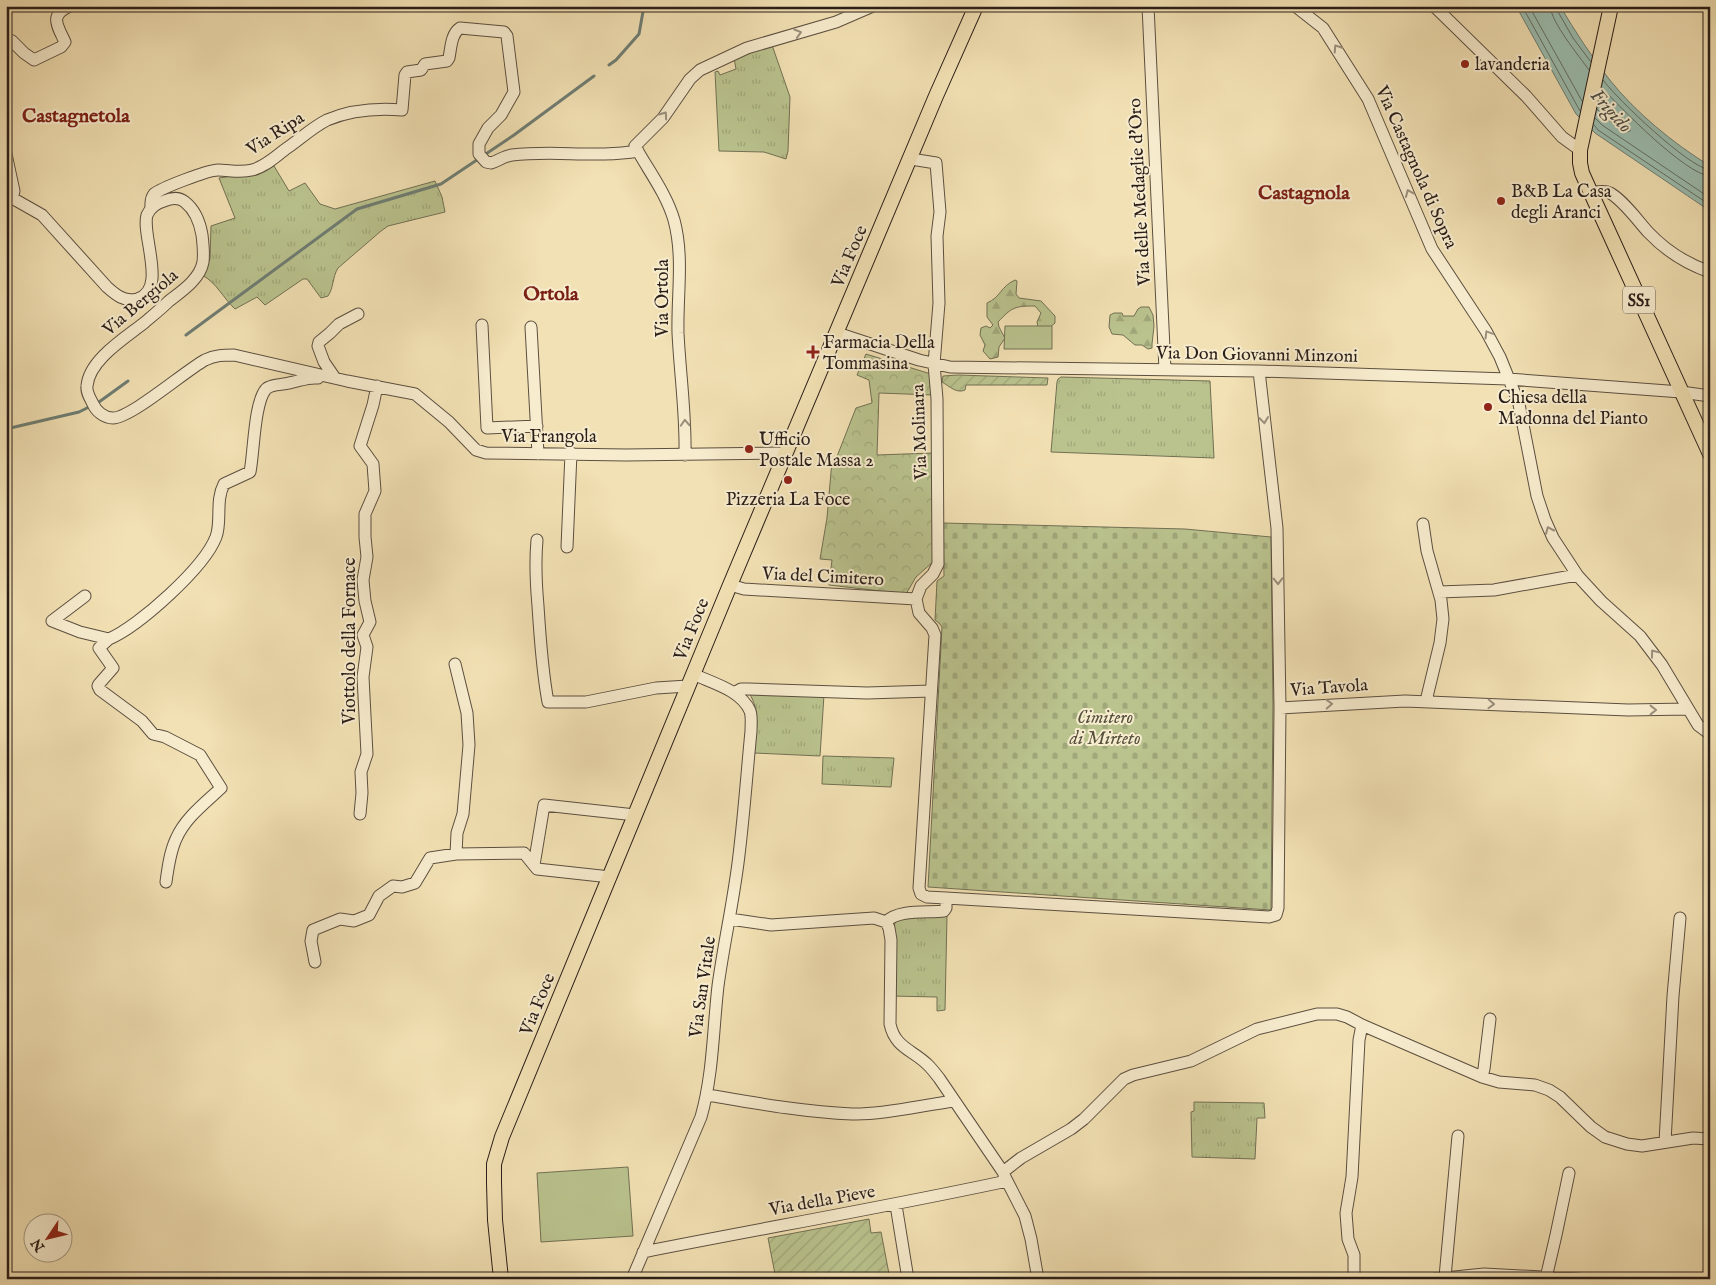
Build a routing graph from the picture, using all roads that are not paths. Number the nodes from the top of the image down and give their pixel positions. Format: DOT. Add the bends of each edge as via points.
graph roads {
  1 [pos="70,6"];
  2 [pos="873,6"];
  3 [pos="976,6"];
  4 [pos="1295,6"];
  5 [pos="1434,6"];
  6 [pos="1611,6"];
  7 [pos="1147,9"];
  8 [pos="6,38"];
  9 [pos="1581,146"];
  10 [pos="638,151"];
  11 [pos="6,154"];
  12 [pos="911,159"];
  13 [pos="1591,193"];
  14 [pos="9,198"];
  15 [pos="151,208"];
  16 [pos="1710,272"];
  17 [pos="358,314"];
  18 [pos="482,325"];
  19 [pos="532,327"];
  20 [pos="836,333"];
  21 [pos="934,364"];
  22 [pos="1165,370"];
  23 [pos="1259,371"];
  24 [pos="335,378"];
  25 [pos="1508,379"];
  26 [pos="377,386"];
  27 [pos="1681,392"];
  28 [pos="1710,396"];
  29 [pos="537,426"];
  30 [pos="571,453"];
  31 [pos="787,453"];
  32 [pos="538,454"];
  33 [pos="1710,454"];
  34 [pos="685,455"];
  35 [pos="1423,524"];
  36 [pos="536,540"];
  37 [pos="567,547"];
  38 [pos="1577,575"];
  39 [pos="730,585"];
  40 [pos="1439,592"];
  41 [pos="85,596"];
  42 [pos="916,599"];
  43 [pos="109,639"];
  44 [pos="455,664"];
  45 [pos="691,680"];
  46 [pos="931,692"];
  47 [pos="734,693"];
  48 [pos="1426,701"];
  49 [pos="1280,708"];
  50 [pos="1688,710"];
  51 [pos="1710,734"];
  52 [pos="360,814"];
  53 [pos="636,815"];
  54 [pos="456,854"];
  55 [pos="534,865"];
  56 [pos="610,877"];
  57 [pos="166,882"];
  58 [pos="946,898"];
  59 [pos="1680,918"];
  60 [pos="730,919"];
  61 [pos="886,922"];
  62 [pos="315,962"];
  63 [pos="1490,1019"];
  64 [pos="1362,1025"];
  65 [pos="1482,1077"];
  66 [pos="708,1095"];
  67 [pos="954,1101"];
  68 [pos="1458,1136"];
  69 [pos="1710,1139"];
  70 [pos="1665,1142"];
  71 [pos="1569,1173"];
  72 [pos="1005,1177"];
  73 [pos="896,1205"];
  74 [pos="643,1252"];
  75 [pos="1440,1278"];
  76 [pos="1546,1278"];
  77 [pos="501,1279"];
  78 [pos="632,1279"];
  79 [pos="908,1279"];
  80 [pos="1038,1279"];
  81 [pos="1354,1279"];
  82 [pos="1579,1279"];
  1 -- 8 [label="street" via="56,16 65,42 61,47 34,60"];
  10 -- 2 [label="street, one-way" via="636,143 663,118 700,70 747,48 836,22"];
  3 -- 12 [label="main road, Via Foce"];
  25 -- 4 [label="street, Via Castagnola di Sopra, one-way" via="1486,331 1432,249 1368,99 1323,28"];
  5 -- 9 [label="street" via="1526,96 1562,137"];
  6 -- 9 [label="main road"];
  7 -- 22 [label="street, Via delle Medaglie d'Oro"];
  9 -- 13 [label="main road, SS1" via="1582,173"];
  10 -- 15 [label="street, Via Ripa" via="511,155 491,163 483,158 479,144 514,92 507,36 504,32 466,27 460,28 453,36 447,61 425,64 421,70 405,75 402,110 365,110 327,120 266,164 252,170 202,173 161,190 150,200"];
  34 -- 10 [label="street, Via Ortola, one-way" via="678,332 680,250 668,204"];
  11 -- 14 [label="street" via="14,191"];
  12 -- 20 [label="main road, Via Foce"];
  12 -- 21 [label="street, Via Molinara" via="932,161 937,167 939,303"];
  13 -- 16 [label="street" via="1610,193 1650,234 1681,259"];
  13 -- 27 [label="main road, SS1"];
  14 -- 15 [label="street, Via Bergiola" via="42,215 107,288 118,297 131,301 141,298 153,275 146,230"];
  15 -- 24 [label="street, Via Bergiola" via="165,200 178,198 186,202 200,228 203,263 194,281 98,362 88,376 86,389 95,409 106,417 114,418 129,412 206,360 221,354"];
  17 -- 24 [label="street" via="319,342 319,353"];
  18 -- 29 [label="street" via="487,428"];
  19 -- 29 [label="street"];
  20 -- 21 [label="street, Via Don Giovanni Minzoni"];
  20 -- 31 [label="main road, Via Foce"];
  21 -- 22 [label="street, Via Don Giovanni Minzoni" via="950,367"];
  21 -- 42 [label="street, Via Molinara" via="938,564 921,586"];
  22 -- 23 [label="street, Via Don Giovanni Minzoni"];
  23 -- 25 [label="street, Via Don Giovanni Minzoni"];
  23 -- 49 [label="street, Via Tavola, one-way" via="1277,528"];
  24 -- 26 [label="street, Via Frangola"];
  24 -- 43 [label="street" via="308,377 267,388 259,408 250,472 222,487 216,536 208,551 190,574 136,624"];
  25 -- 27 [label="street, Via Don Giovanni Minzoni"];
  38 -- 25 [label="street, Via Castagnola di Sopra, one-way" via="1545,520 1537,496 1524,422"];
  26 -- 32 [label="street, Via Frangola" via="415,394 476,450 496,454"];
  26 -- 52 [label="street, Viottolo della Fornace" via="360,446 373,464 375,491 365,514 367,557 363,580 370,622 363,635 367,647 363,677 367,754 361,772"];
  27 -- 28 [label="street, Via Don Giovanni Minzoni"];
  27 -- 33 [label="main road, SS1"];
  29 -- 32 [label="street"];
  30 -- 32 [label="street, Via Frangola"];
  30 -- 34 [label="street, Via Frangola"];
  30 -- 37 [label="street"];
  31 -- 34 [label="street, Via Frangola"];
  31 -- 39 [label="main road, Via Foce"];
  35 -- 40 [label="street"];
  36 -- 45 [label="street" via="539,623 548,702 586,702"];
  38 -- 40 [label="street" via="1494,590"];
  50 -- 38 [label="street, Via Castagnola di Sopra, one-way" via="1662,665 1640,636"];
  39 -- 42 [label="street, Via del Cimitero" via="744,589"];
  39 -- 45 [label="main road, Via Foce"];
  40 -- 48 [label="street" via="1443,619"];
  41 -- 43 [label="street" via="52,621"];
  42 -- 46 [label="street" via="919,612 935,635"];
  43 -- 57 [label="street" via="99,648 113,668 99,684 100,690 142,721 153,734 200,754 221,788 191,816 176,838"];
  44 -- 54 [label="street" via="467,713 469,745"];
  45 -- 47 [label="street, Via San Vitale"];
  45 -- 53 [label="main road, Via Foce"];
  46 -- 47 [label="street" via="741,689"];
  46 -- 58 [label="street" via="919,888 927,897"];
  47 -- 60 [label="street, Via San Vitale" via="751,712 752,731"];
  49 -- 48 [label="street, Via Tavola, one-way"];
  48 -- 50 [label="street, Via Tavola, one-way"];
  49 -- 58 [label="street" via="1276,915"];
  50 -- 51 [label="street, Via Castagnola di Sopra" via="1698,725"];
  53 -- 55 [label="street" via="544,805"];
  53 -- 56 [label="main road, Via Foce"];
  54 -- 55 [label="street" via="524,853"];
  54 -- 62 [label="street" via="430,858 415,883 393,886 380,896 369,915 354,921 340,919 313,930 311,941"];
  55 -- 56 [label="street" via="537,869"];
  56 -- 77 [label="main road, Via Foce" via="502,1137 494,1164"];
  58 -- 61 [label="street" via="944,911 899,914"];
  59 -- 70 [label="street"];
  60 -- 61 [label="street" via="770,925 874,918"];
  60 -- 66 [label="street, Via San Vitale" via="715,1008"];
  61 -- 67 [label="street" via="891,940 892,1034 928,1064"];
  63 -- 65 [label="street"];
  64 -- 65 [label="street"];
  64 -- 72 [label="street" via="1337,1014 1317,1014 1257,1029 1190,1060 1133,1075 1124,1079 1084,1119 1021,1158"];
  64 -- 81 [label="street" via="1352,1177 1346,1213 1348,1239 1354,1255"];
  65 -- 70 [label="street" via="1549,1090 1605,1137 1642,1146"];
  66 -- 67 [label="street" via="853,1114"];
  66 -- 74 [label="street, Via San Vitale"];
  67 -- 72 [label="street"];
  68 -- 75 [label="street"];
  69 -- 70 [label="street"];
  71 -- 76 [label="street"];
  72 -- 73 [label="street, Via della Pieve"];
  72 -- 80 [label="street" via="1025,1216"];
  73 -- 74 [label="street, Via della Pieve"];
  73 -- 79 [label="street"];
  74 -- 78 [label="street, Via San Vitale"];
  75 -- 76 [label="street" via="1484,1274"];
  76 -- 82 [label="street"];
}
